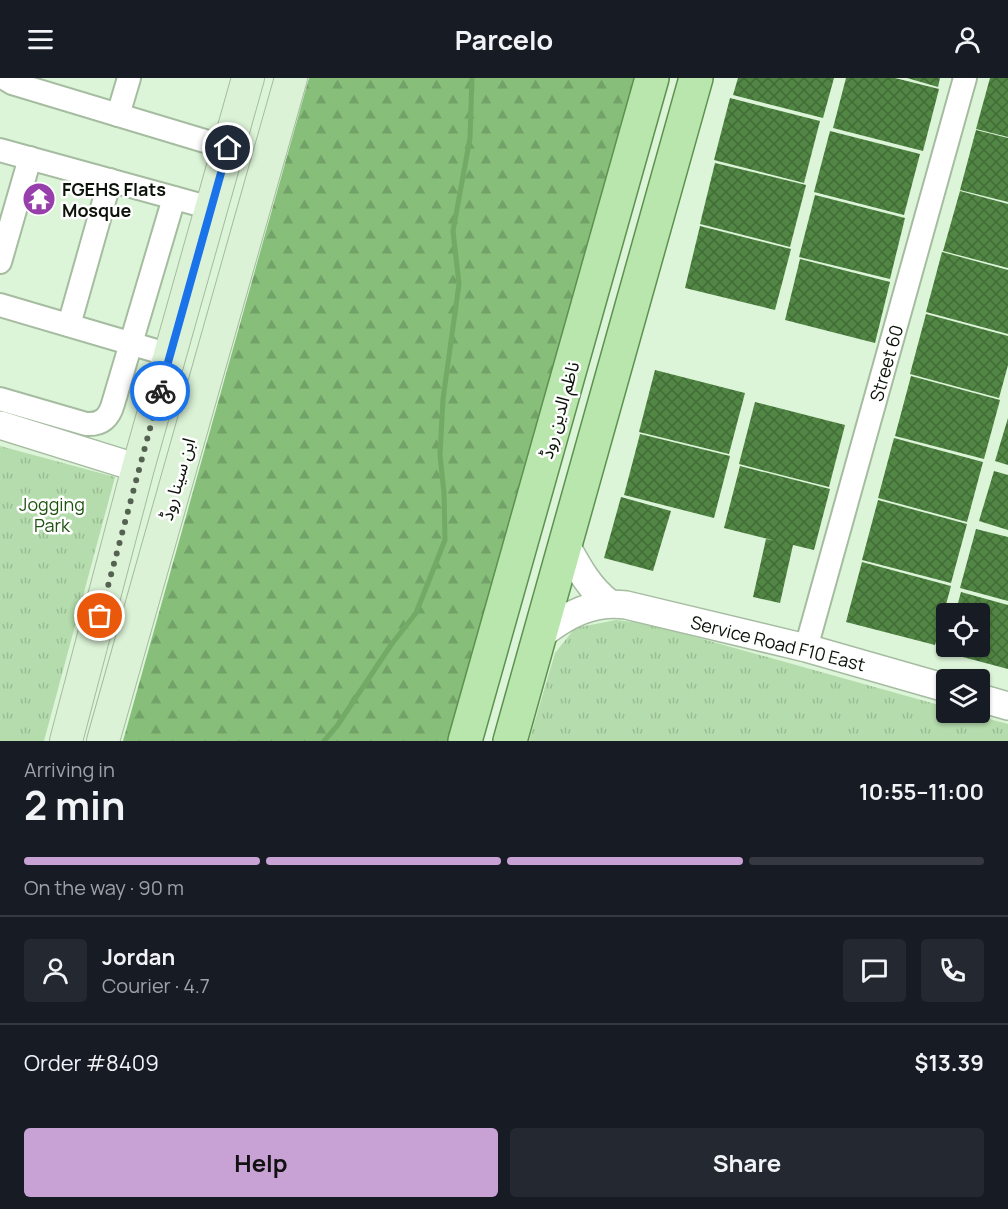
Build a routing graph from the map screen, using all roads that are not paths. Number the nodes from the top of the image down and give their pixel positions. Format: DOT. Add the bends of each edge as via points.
graph roads {
  1 [pos="4,78"];
  2 [pos="129,78"];
  3 [pos="248,78"];
  4 [pos="291,78"];
  5 [pos="652,78"];
  6 [pos="696,78"];
  7 [pos="965,78"];
  8 [pos="118,115"];
  9 [pos="228,148"];
  10 [pos="0,150"];
  11 [pos="30,158"];
  12 [pos="110,180"];
  13 [pos="174,198"];
  14 [pos="211,208"];
  15 [pos="0,262"];
  16 [pos="0,305"];
  17 [pos="69,325"];
  18 [pos="132,343"];
  19 [pos="170,355"];
  20 [pos="568,376"];
  21 [pos="609,386"];
  22 [pos="0,399"];
  23 [pos="0,425"];
  24 [pos="148,436"];
  25 [pos="186,446"];
  26 [pos="138,468"];
  27 [pos="566,545"];
  28 [pos="609,603"];
  29 [pos="542,634"];
  30 [pos="94,637"];
  31 [pos="130,646"];
  32 [pos="806,648"];
  33 [pos="936,685"];
  34 [pos="990,701"];
  35 [pos="1008,706"];
  36 [pos="66,741"];
  37 [pos="103,741"];
  38 [pos="465,741"];
  39 [pos="510,741"];
  1 -- 8 [label="street"];
  2 -- 8 [label="street"];
  3 -- 9 [label="main road"];
  4 -- 25 [label="main road, ابن سینا روڈ"];
  5 -- 20 [label="main road, ناظم الدین روڈ"];
  6 -- 21 [label="main road"];
  7 -- 32 [label="street, Street 60"];
  8 -- 9 [label="street"];
  9 -- 14 [label="main road"];
  10 -- 11 [label="street"];
  11 -- 12 [label="street"];
  11 -- 15 [label="street"];
  12 -- 13 [label="street"];
  12 -- 17 [label="street"];
  13 -- 14 [label="street"];
  13 -- 18 [label="street"];
  14 -- 19 [label="main road"];
  16 -- 17 [label="street"];
  17 -- 18 [label="street"];
  18 -- 19 [label="street"];
  18 -- 22 [label="street" via="110,414 99,423 86,424"];
  19 -- 24 [label="main road"];
  20 -- 21 [label="main road"];
  20 -- 38 [label="main road, ناظم الدین روڈ"];
  21 -- 27 [label="main road"];
  23 -- 26 [label="street"];
  24 -- 25 [label="main road"];
  24 -- 26 [label="main road"];
  25 -- 31 [label="main road, ابن سینا روڈ"];
  26 -- 30 [label="main road"];
  27 -- 28 [label="street" via="595,592"];
  27 -- 29 [label="main road"];
  28 -- 29 [label="street, Service Road F10 East" via="564,617"];
  28 -- 32 [label="street, Service Road F10 East"];
  29 -- 39 [label="main road"];
  30 -- 31 [label="main road"];
  30 -- 36 [label="main road"];
  31 -- 37 [label="main road, ابن سینا روڈ"];
  32 -- 33 [label="street, Service Road F10 East"];
  34 -- 35 [label="street"];
}
